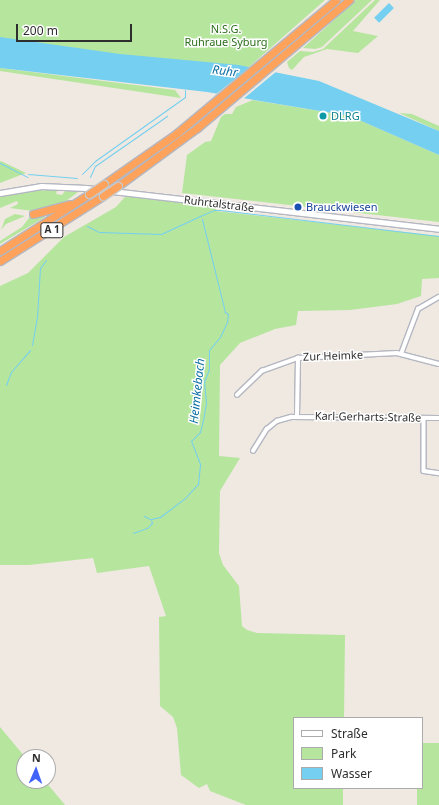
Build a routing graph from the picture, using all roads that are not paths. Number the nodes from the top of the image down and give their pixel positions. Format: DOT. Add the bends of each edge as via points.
graph roads {
  1 [pos="336,0"];
  2 [pos="349,0"];
  3 [pos="0,193"];
  4 [pos="79,201"];
  5 [pos="33,214"];
  6 [pos="439,229"];
  7 [pos="0,251"];
  8 [pos="0,261"];
  9 [pos="439,297"];
  10 [pos="401,354"];
  11 [pos="298,358"];
  12 [pos="439,364"];
  13 [pos="237,395"];
  14 [pos="297,416"];
  15 [pos="424,418"];
  16 [pos="439,418"];
  17 [pos="253,451"];
  18 [pos="439,473"];
  1 -- 4 [label="highway, A 1, bridge" via="296,36 184,126"];
  2 -- 8 [label="highway, A 1, bridge" via="307,38 197,128 118,186"];
  3 -- 6 [label="main road, Ruhrtalstraße" via="41,186 86,188"];
  4 -- 5 [label="highway"];
  4 -- 7 [label="highway, A 1"];
  9 -- 10 [label="street" via="418,309"];
  10 -- 11 [label="street, Zur Heimke"];
  10 -- 12 [label="street, Zur Heimke"];
  11 -- 13 [label="street, Zur Heimke" via="262,371"];
  11 -- 14 [label="street"];
  14 -- 15 [label="street, Karl-Gerharts-Straße"];
  14 -- 17 [label="street, Karl-Gerharts-Straße" via="278,421 266,429"];
  15 -- 16 [label="street, Karl-Gerharts-Straße"];
  15 -- 18 [label="street" via="424,472"];
}
